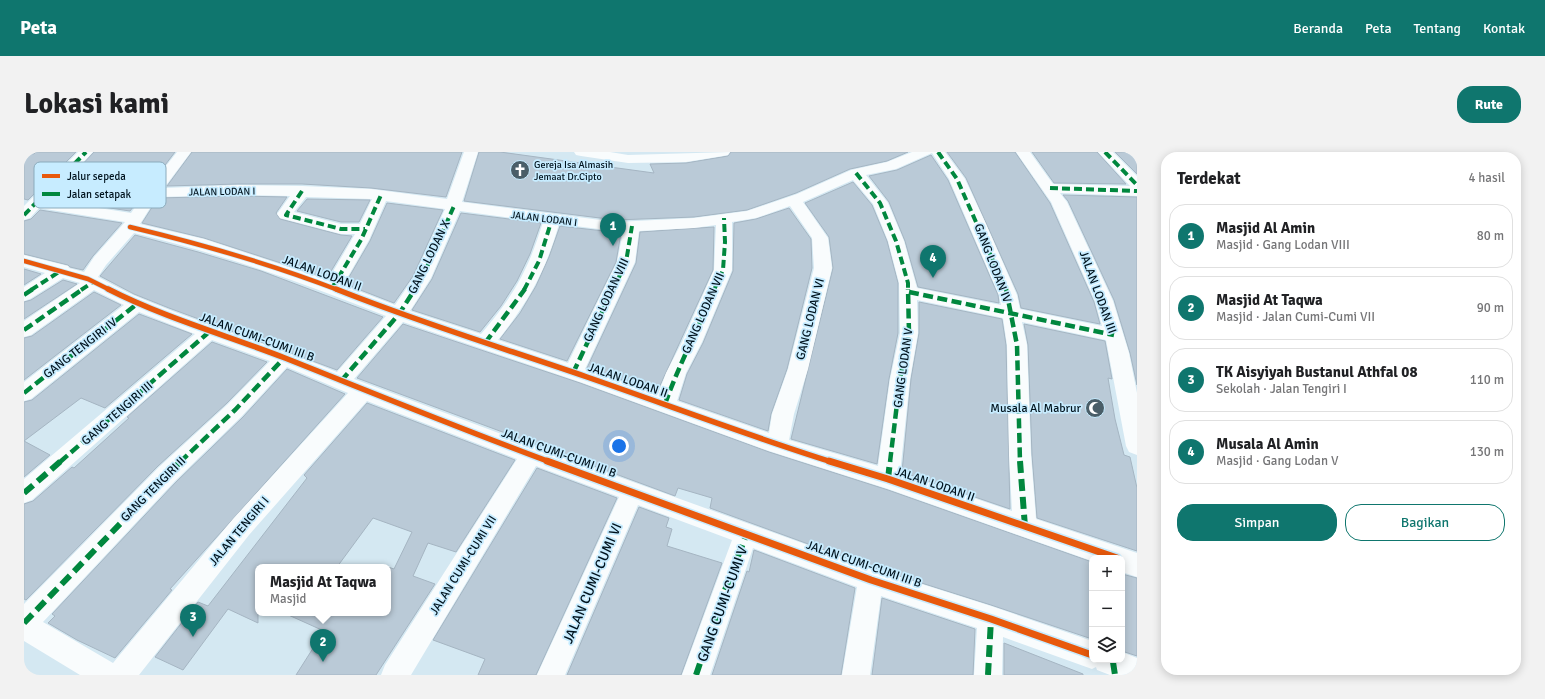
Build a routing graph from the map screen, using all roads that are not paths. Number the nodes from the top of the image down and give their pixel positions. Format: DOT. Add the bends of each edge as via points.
graph roads {
  1 [pos="86,152"];
  2 [pos="184,152"];
  3 [pos="471,152"];
  4 [pos="581,152"];
  5 [pos="723,152"];
  6 [pos="925,152"];
  7 [pos="938,152"];
  8 [pos="1023,152"];
  9 [pos="1105,152"];
  10 [pos="76,162"];
  11 [pos="856,173"];
  12 [pos="166,175"];
  13 [pos="1137,185"];
  14 [pos="1050,188"];
  15 [pos="302,191"];
  16 [pos="1137,191"];
  17 [pos="166,193"];
  18 [pos="381,195"];
  19 [pos="793,199"];
  20 [pos="34,204"];
  21 [pos="454,206"];
  22 [pos="60,208"];
  23 [pos="142,208"];
  24 [pos="24,214"];
  25 [pos="724,218"];
  26 [pos="552,219"];
  27 [pos="133,223"];
  28 [pos="632,226"];
  29 [pos="365,229"];
  30 [pos="24,261"];
  31 [pos="62,270"];
  32 [pos="90,281"];
  33 [pos="332,288"];
  34 [pos="909,292"];
  35 [pos="24,295"];
  36 [pos="137,304"];
  37 [pos="1012,313"];
  38 [pos="399,314"];
  39 [pos="24,330"];
  40 [pos="209,332"];
  41 [pos="1114,335"];
  42 [pos="485,342"];
  43 [pos="284,358"];
  44 [pos="573,373"];
  45 [pos="341,381"];
  46 [pos="363,391"];
  47 [pos="24,393"];
  48 [pos="665,404"];
  49 [pos="777,445"];
  50 [pos="1137,446"];
  51 [pos="531,455"];
  52 [pos="888,480"];
  53 [pos="633,492"];
  54 [pos="24,493"];
  55 [pos="1025,528"];
  56 [pos="747,534"];
  57 [pos="1108,555"];
  58 [pos="1125,561"];
  59 [pos="1137,565"];
  60 [pos="872,580"];
  61 [pos="991,619"];
  62 [pos="24,623"];
  63 [pos="24,626"];
  64 [pos="1089,656"];
  65 [pos="1107,663"];
  66 [pos="1137,672"];
  67 [pos="106,675"];
  68 [pos="121,675"];
  69 [pos="395,675"];
  70 [pos="551,675"];
  71 [pos="696,675"];
  72 [pos="856,675"];
  73 [pos="988,675"];
  1 -- 10 [label="street"];
  2 -- 12 [label="street"];
  3 -- 21 [label="street, GANG LODAN X" via="455,196"];
  4 -- 5 [label="street" via="628,159 686,158"];
  6 -- 11 [label="street, JALAN LODAN I" via="890,166"];
  7 -- 37 [label="street, GANG LODAN IV" via="957,179 978,224 1008,295"];
  8 -- 14 [label="street, JALAN LODAN III"];
  9 -- 13 [label="street"];
  11 -- 19 [label="street, JALAN LODAN I"];
  11 -- 34 [label="street, GANG LODAN V" via="880,203 896,241"];
  14 -- 16 [label="street"];
  14 -- 41 [label="street, JALAN LODAN III" via="1060,202 1078,241 1104,301"];
  15 -- 17 [label="street, JALAN LODAN I"];
  15 -- 18 [label="street, JALAN LODAN I"];
  15 -- 29 [label="street" via="286,215 341,229"];
  18 -- 21 [label="street, JALAN LODAN I"];
  18 -- 29 [label="street"];
  19 -- 25 [label="street, JALAN LODAN I" via="750,215"];
  19 -- 49 [label="street, GANG LODAN VI" via="820,238 822,268"];
  20 -- 24 [label="street"];
  21 -- 26 [label="street, JALAN LODAN I"];
  21 -- 38 [label="street, GANG LODAN X" via="422,278"];
  22 -- 27 [label="street, JALAN LODAN II"];
  23 -- 27 [label="street"];
  25 -- 28 [label="street, JALAN LODAN I" via="694,223"];
  25 -- 48 [label="street, GANG LODAN VII" via="723,270 676,373"];
  26 -- 28 [label="street, JALAN LODAN I" via="616,227"];
  26 -- 42 [label="street" via="539,261 528,284 512,309"];
  27 -- 32 [label="street" via="100,261"];
  27 -- 33 [label="street, JALAN LODAN II"];
  28 -- 44 [label="street, GANG LODAN VIII" via="626,262"];
  29 -- 33 [label="street"];
  30 -- 31 [label="street, JALAN CUMI-CUMI III B"];
  31 -- 32 [label="street, JALAN CUMI-CUMI III B"];
  31 -- 35 [label="street"];
  32 -- 36 [label="street, JALAN CUMI-CUMI III B"];
  32 -- 39 [label="street"];
  33 -- 38 [label="street, JALAN LODAN II"];
  34 -- 37 [label="street"];
  34 -- 52 [label="street, GANG LODAN V" via="909,333 900,378"];
  36 -- 40 [label="street, JALAN CUMI-CUMI III B"];
  36 -- 47 [label="street, GANG TENGIRI IV"];
  37 -- 41 [label="street"];
  37 -- 55 [label="street, GANG LODAN IV" via="1017,345"];
  38 -- 42 [label="street, JALAN LODAN II"];
  38 -- 45 [label="street, GANG LODAN X"];
  40 -- 43 [label="street, JALAN CUMI-CUMI III B"];
  40 -- 54 [label="street, GANG TENGIRI III"];
  41 -- 50 [label="street, JALAN LODAN III"];
  42 -- 44 [label="street, JALAN LODAN II"];
  43 -- 45 [label="street, JALAN CUMI-CUMI III B"];
  43 -- 62 [label="street, GANG TENGIRI II" via="235,410 167,474"];
  44 -- 48 [label="street, JALAN LODAN II"];
  45 -- 46 [label="street, JALAN CUMI-CUMI III B"];
  46 -- 51 [label="street, JALAN CUMI-CUMI III B"];
  46 -- 68 [label="street, JALAN TENGIRI I" via="241,527"];
  48 -- 49 [label="street, JALAN LODAN II"];
  49 -- 52 [label="street, JALAN LODAN II"];
  51 -- 53 [label="street, JALAN CUMI-CUMI III B"];
  51 -- 69 [label="street, JALAN CUMI-CUMI VII"];
  52 -- 55 [label="street, JALAN LODAN II"];
  53 -- 56 [label="street, JALAN CUMI-CUMI III B"];
  53 -- 70 [label="street, JALAN CUMI-CUMI VI" via="614,529 568,643"];
  55 -- 57 [label="street, JALAN LODAN II"];
  56 -- 60 [label="street, JALAN CUMI-CUMI III B"];
  56 -- 71 [label="street, GANG CUMI-CUMI V"];
  58 -- 59 [label="street"];
  60 -- 61 [label="street, JALAN CUMI-CUMI III B"];
  60 -- 72 [label="street"];
  61 -- 64 [label="street, JALAN CUMI-CUMI III B"];
  61 -- 73 [label="street"];
  63 -- 67 [label="street"];
  65 -- 66 [label="street, JALAN CUMI-CUMI III B"];
}
